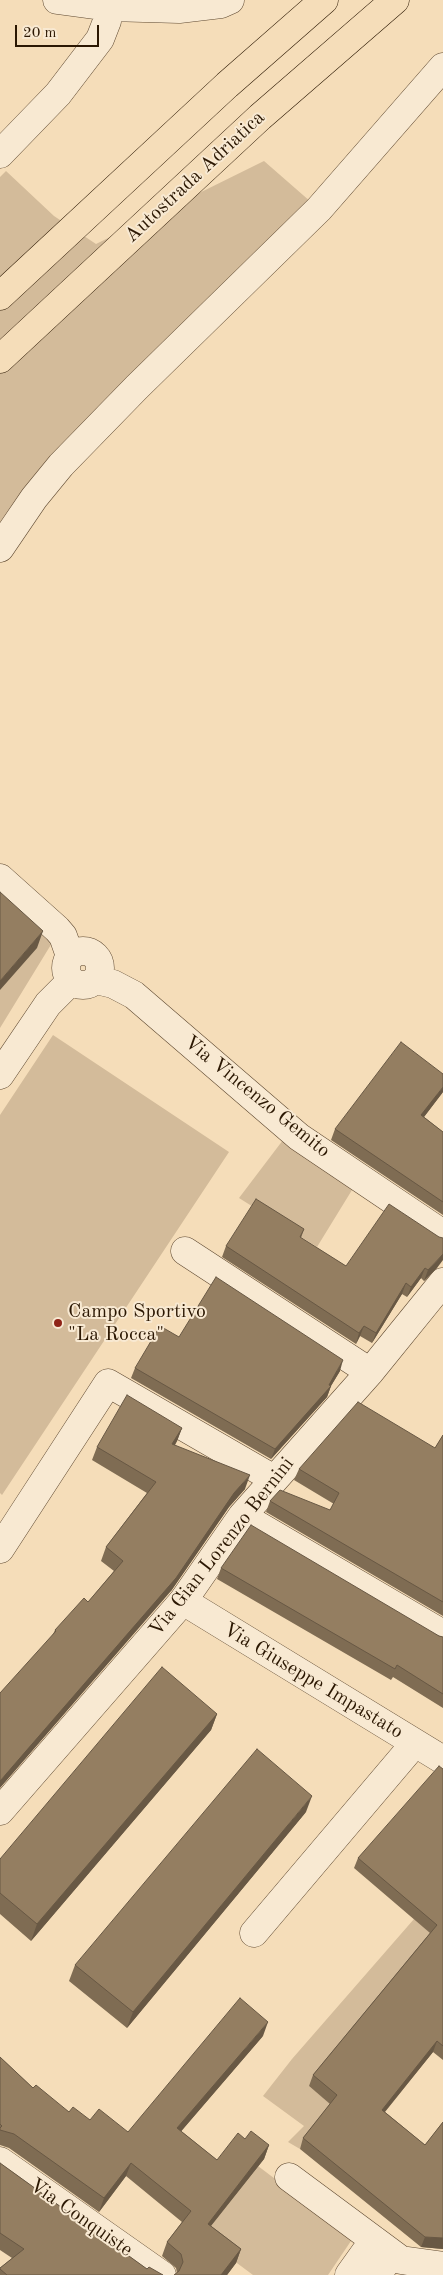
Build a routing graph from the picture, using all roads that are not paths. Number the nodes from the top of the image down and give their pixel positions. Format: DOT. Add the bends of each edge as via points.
graph roads {
  1 [pos="57,0"];
  2 [pos="230,0"];
  3 [pos="324,0"];
  4 [pos="395,0"];
  5 [pos="109,7"];
  6 [pos="443,67"];
  7 [pos="0,154"];
  8 [pos="0,296"];
  9 [pos="0,358"];
  10 [pos="0,548"];
  11 [pos="0,878"];
  12 [pos="79,972"];
  13 [pos="0,1076"];
  14 [pos="443,1234"];
  15 [pos="185,1251"];
  16 [pos="443,1282"];
  17 [pos="370,1372"];
  18 [pos="274,1479"];
  19 [pos="242,1516"];
  20 [pos="0,1549"];
  21 [pos="183,1601"];
  22 [pos="443,1634"];
  23 [pos="415,1743"];
  24 [pos="443,1760"];
  25 [pos="0,1811"];
  26 [pos="254,1933"];
  27 [pos="0,2161"];
  28 [pos="289,2177"];
  29 [pos="381,2256"];
  30 [pos="443,2266"];
  31 [pos="156,2273"];
  32 [pos="349,2275"];
  1 -- 5 [label="street"];
  2 -- 5 [label="street" via="179,9"];
  3 -- 8 [label="highway" via="227,85"];
  4 -- 9 [label="highway, Autostrada Adriatica" via="260,117"];
  5 -- 7 [label="street" via="107,21 94,47 58,94"];
  6 -- 10 [label="street" via="319,209 61,465"];
  11 -- 12 [label="street" via="63,936"];
  12 -- 13 [label="street" via="48,1004"];
  12 -- 14 [label="street, Via Vincenzo Gemito" via="134,994 299,1137"];
  15 -- 17 [label="street"];
  16 -- 17 [label="street, Via Gian Lorenzo Bernini"];
  17 -- 18 [label="street, Via Gian Lorenzo Bernini"];
  18 -- 19 [label="street, Via Gian Lorenzo Bernini"];
  18 -- 20 [label="street" via="108,1383"];
  19 -- 21 [label="street, Via Gian Lorenzo Bernini"];
  19 -- 22 [label="street"];
  21 -- 23 [label="street, Via Giuseppe Impastato"];
  21 -- 25 [label="street, Via Gian Lorenzo Bernini"];
  23 -- 24 [label="street, Via Giuseppe Impastato"];
  23 -- 26 [label="street"];
  27 -- 31 [label="street, Via Conquiste"];
  28 -- 29 [label="street"];
  29 -- 30 [label="street"];
  29 -- 32 [label="street"];
}
